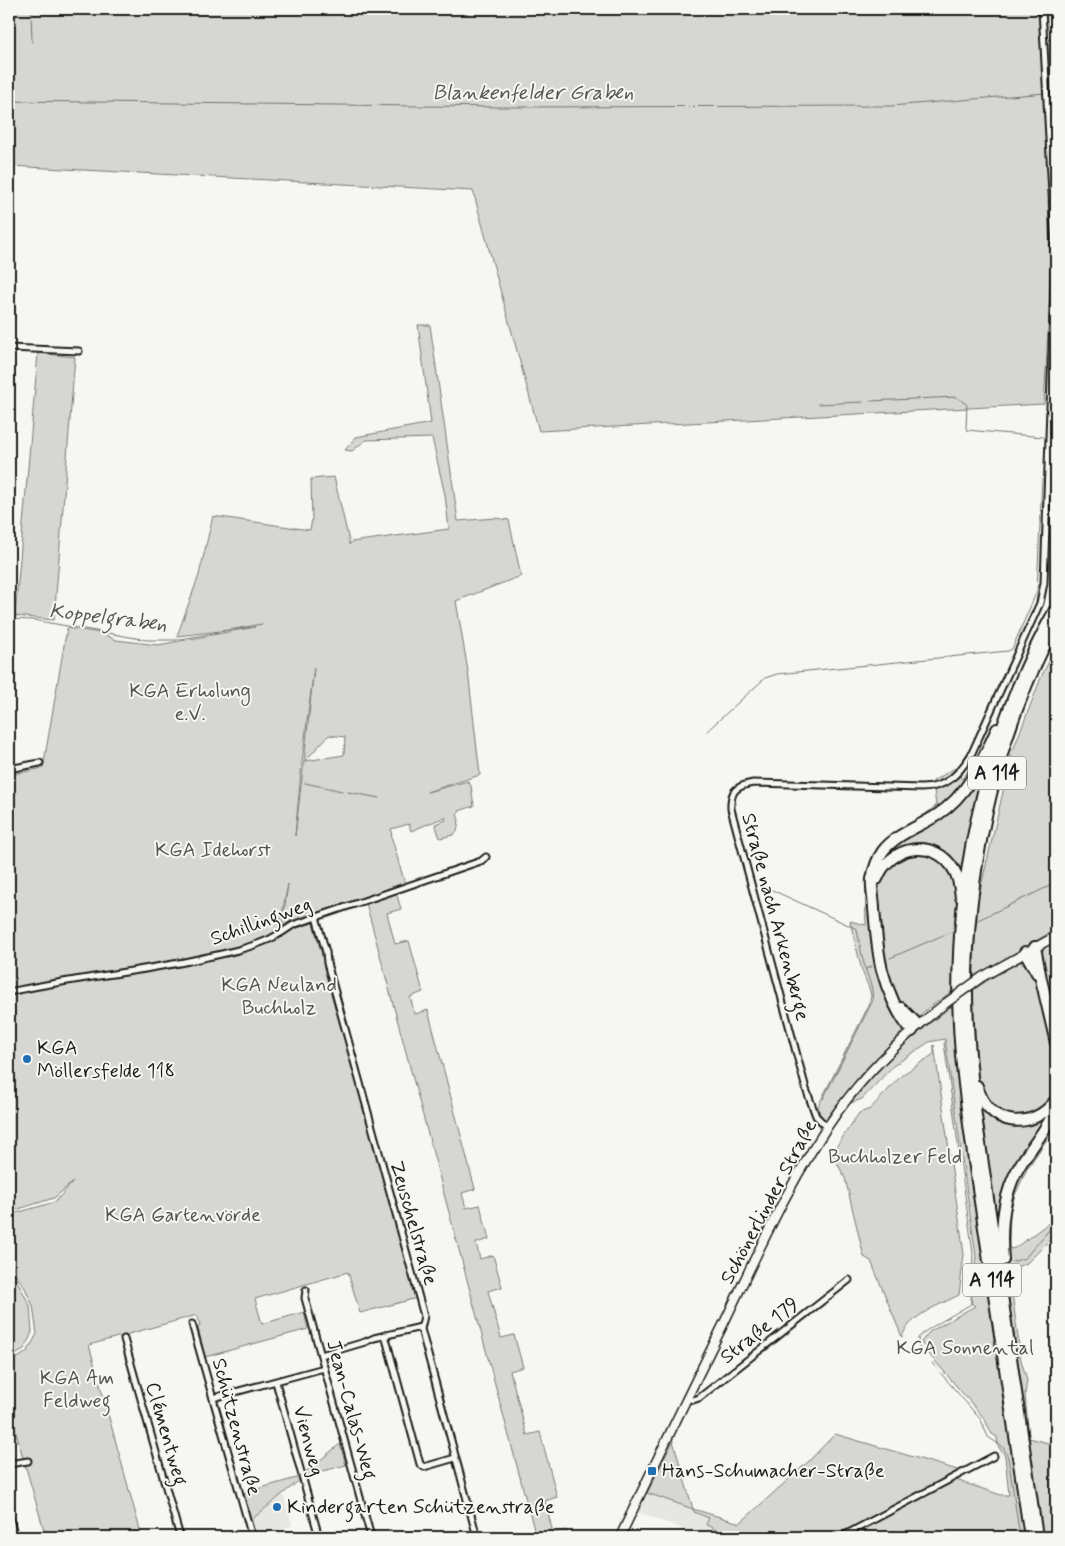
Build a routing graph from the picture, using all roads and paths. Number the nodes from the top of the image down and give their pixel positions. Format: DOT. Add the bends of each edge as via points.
graph roads {
  1 [pos="1042,9"];
  2 [pos="9,348"];
  3 [pos="79,351"];
  4 [pos="1056,608"];
  5 [pos="1056,624"];
  6 [pos="1025,672"];
  7 [pos="40,763"];
  8 [pos="9,769"];
  9 [pos="486,857"];
  10 [pos="873,897"];
  11 [pos="963,908"];
  12 [pos="316,917"];
  13 [pos="1056,936"];
  14 [pos="1035,947"];
  15 [pos="1025,952"];
  16 [pos="1041,979"];
  17 [pos="9,992"];
  18 [pos="915,1028"];
  19 [pos="1056,1043"];
  20 [pos="971,1065"];
  21 [pos="1056,1100"];
  22 [pos="1056,1109"];
  23 [pos="827,1127"];
  24 [pos="849,1280"];
  25 [pos="306,1290"];
  26 [pos="192,1324"];
  27 [pos="421,1327"];
  28 [pos="385,1334"];
  29 [pos="124,1339"];
  30 [pos="321,1355"];
  31 [pos="324,1368"];
  32 [pos="276,1382"];
  33 [pos="1016,1395"];
  34 [pos="213,1398"];
  35 [pos="687,1398"];
  36 [pos="994,1456"];
  37 [pos="455,1458"];
  38 [pos="28,1461"];
  39 [pos="9,1464"];
  40 [pos="9,1516"];
  41 [pos="15,1537"];
  42 [pos="180,1537"];
  43 [pos="252,1537"];
  44 [pos="318,1537"];
  45 [pos="371,1537"];
  46 [pos="477,1537"];
  47 [pos="620,1537"];
  48 [pos="841,1537"];
  49 [pos="1030,1537"];
  50 [pos="1037,1537"];
  1 -- 23 [label="street, Straße nach Arkenberge" via="1055,272 1042,598 971,755 947,782 932,788 754,782 737,788 730,800 806,1089 816,1116"];
  2 -- 3 [label="street"];
  4 -- 6 [label="highway, A 114"];
  5 -- 20 [label="highway, A 114" via="1034,670 1006,745 979,851 970,911 967,974"];
  6 -- 10 [label="highway" via="967,787 938,815 903,834 880,855 872,881"];
  6 -- 11 [label="highway, A 114" via="990,770 972,843"];
  7 -- 8 [label="street"];
  9 -- 12 [label="street, Schillingweg"];
  10 -- 11 [label="highway" via="882,867 890,859 908,851 924,850 941,857 953,869"];
  10 -- 18 [label="highway" via="882,969 904,1022"];
  11 -- 49 [label="highway, A 114" via="959,982 961,1055"];
  12 -- 17 [label="street, Schillingweg" via="270,939 214,956"];
  12 -- 27 [label="street, Zeuschelstraße" via="424,1316"];
  13 -- 14 [label="main road, Schönerlinder Straße"];
  14 -- 15 [label="main road, Schönerlinder Straße"];
  14 -- 16 [label="highway"];
  15 -- 16 [label="highway"];
  15 -- 18 [label="main road, Schönerlinder Straße, bridge" via="982,977"];
  16 -- 19 [label="highway"];
  18 -- 23 [label="main road, Schönerlinder Straße" via="871,1071"];
  20 -- 21 [label="highway" via="983,1102 1003,1118 1018,1121 1039,1116"];
  20 -- 33 [label="highway, A 114" via="982,1168"];
  22 -- 33 [label="highway" via="1015,1174 1005,1203 1002,1246"];
  23 -- 35 [label="main road, Schönerlinder Straße" via="785,1198"];
  24 -- 35 [label="street, Straße 179" via="699,1398"];
  25 -- 30 [label="street, Jean-Calas-Weg" via="305,1298"];
  26 -- 34 [label="street, Schützenstraße"];
  27 -- 28 [label="street"];
  27 -- 37 [label="street, Zeuschelstraße"];
  28 -- 30 [label="street"];
  28 -- 37 [label="street" via="420,1464 424,1467"];
  29 -- 42 [label="street, Clémentweg"];
  30 -- 31 [label="street, Jean-Calas-Weg"];
  31 -- 32 [label="street"];
  31 -- 45 [label="street, Jean-Calas-Weg"];
  32 -- 34 [label="street"];
  32 -- 44 [label="street, Vienweg"];
  33 -- 50 [label="highway, A 114"];
  34 -- 43 [label="street, Schützenstraße"];
  35 -- 47 [label="main road, Schönerlinder Straße"];
  36 -- 48 [label="street"];
  37 -- 46 [label="street, Zeuschelstraße"];
  38 -- 39 [label="street"];
  40 -- 41 [label="street"];
}
